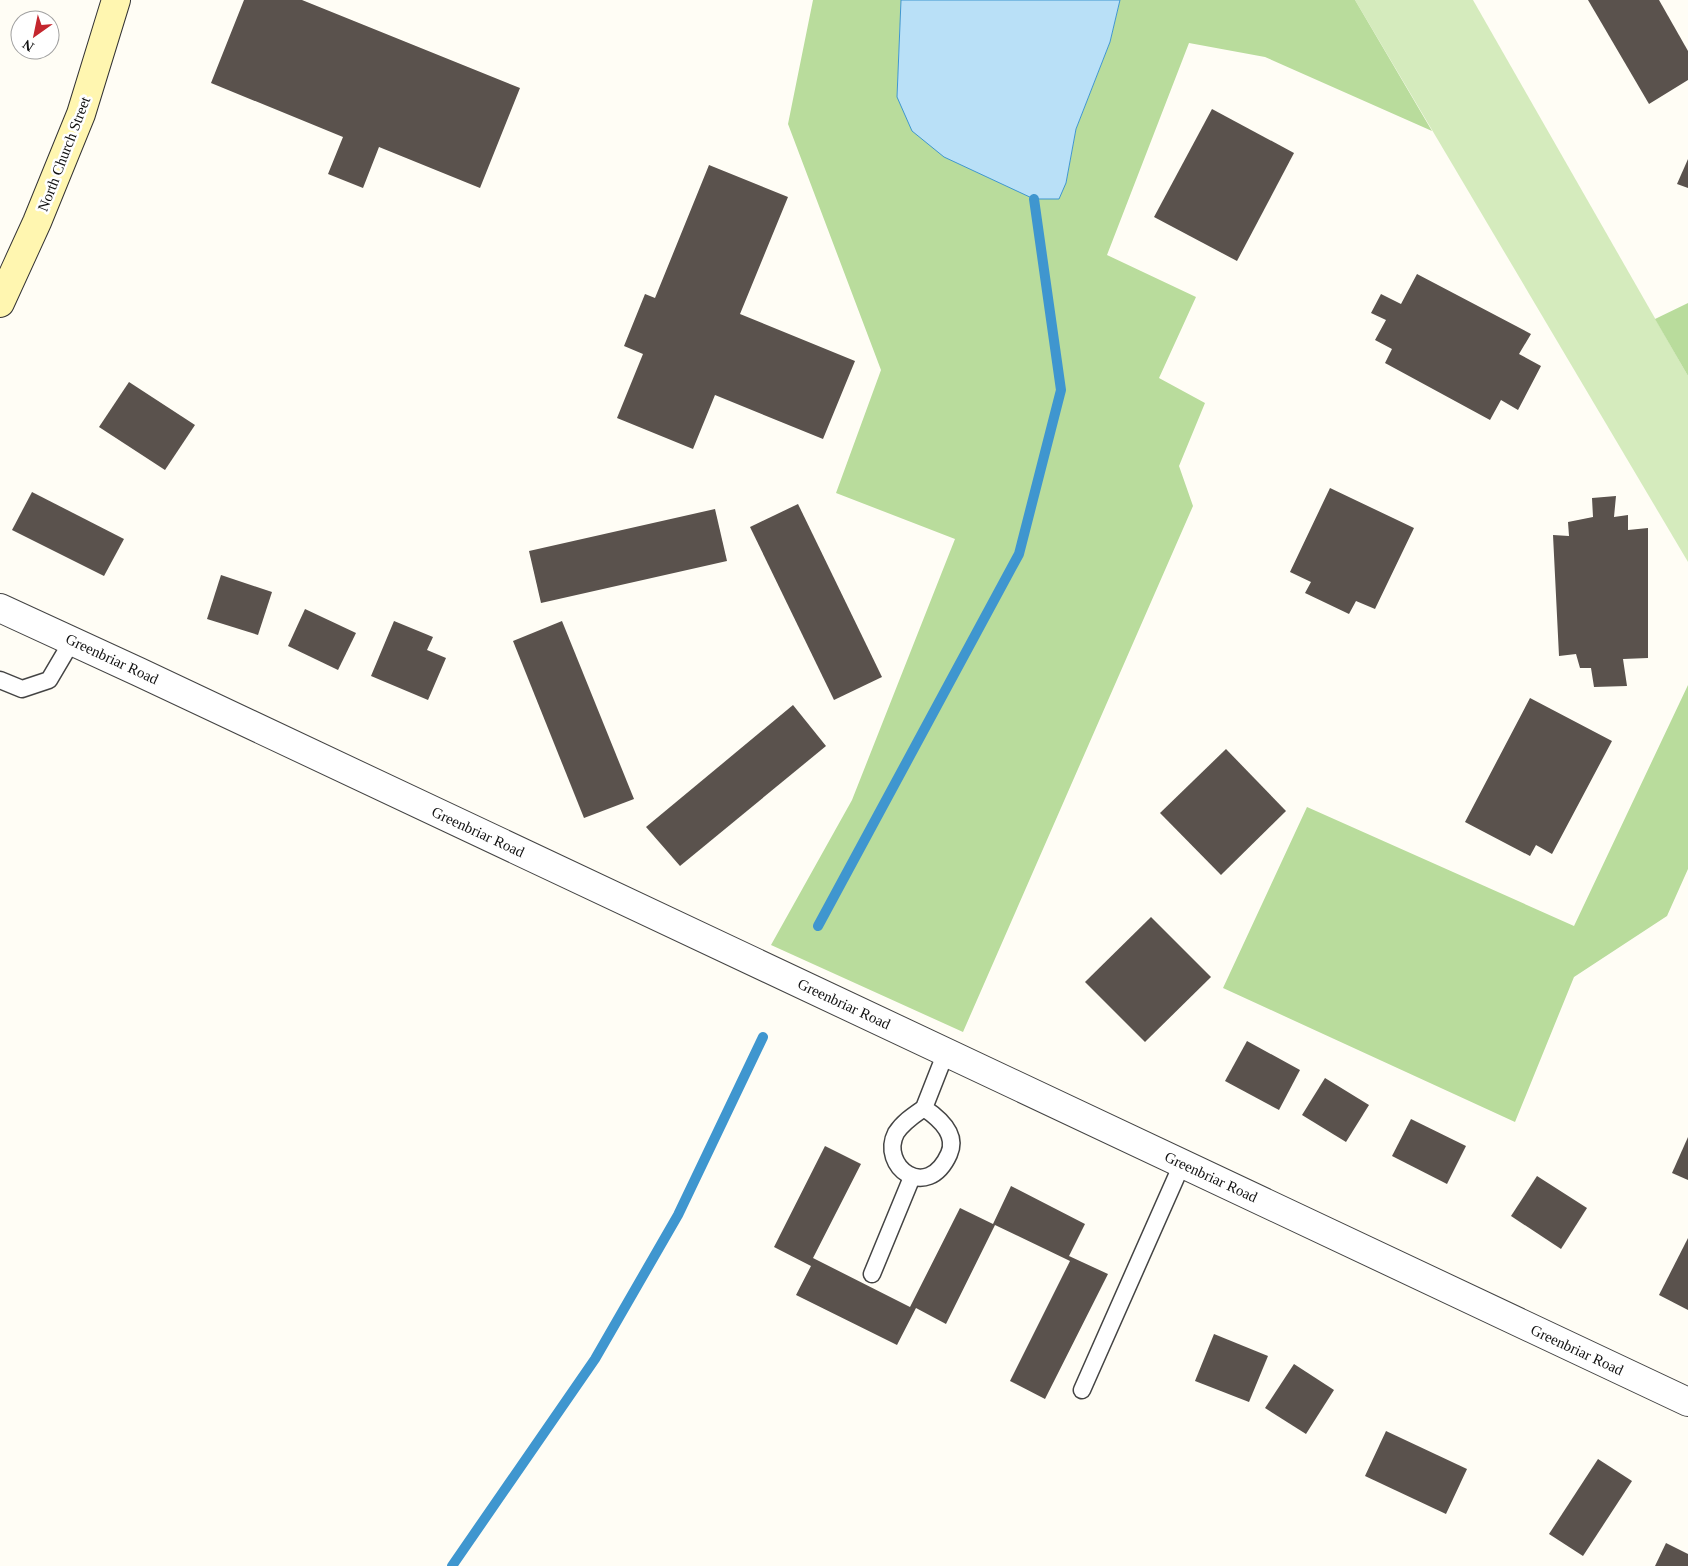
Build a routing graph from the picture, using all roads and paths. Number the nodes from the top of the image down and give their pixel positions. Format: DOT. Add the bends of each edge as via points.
graph roads {
  1 [pos="116,0"];
  2 [pos="0,303"];
  3 [pos="0,608"];
  4 [pos="72,641"];
  5 [pos="0,680"];
  6 [pos="946,1052"];
  7 [pos="924,1108"];
  8 [pos="1182,1164"];
  9 [pos="912,1177"];
  10 [pos="872,1274"];
  11 [pos="1082,1390"];
  12 [pos="1688,1402"];
  1 -- 2 [label="main road, North Church Street" via="81,114"];
  3 -- 4 [label="street, Greenbriar Road"];
  4 -- 5 [label="lane" via="49,680 22,689"];
  4 -- 6 [label="street, Greenbriar Road"];
  6 -- 7 [label="lane"];
  6 -- 8 [label="street, Greenbriar Road"];
  7 -- 9 [label="lane" via="896,1133 892,1146 900,1168"];
  7 -- 9 [label="lane" via="939,1119 951,1137 950,1150 935,1175"];
  8 -- 11 [label="lane"];
  8 -- 12 [label="street, Greenbriar Road"];
  9 -- 10 [label="lane"];
}
